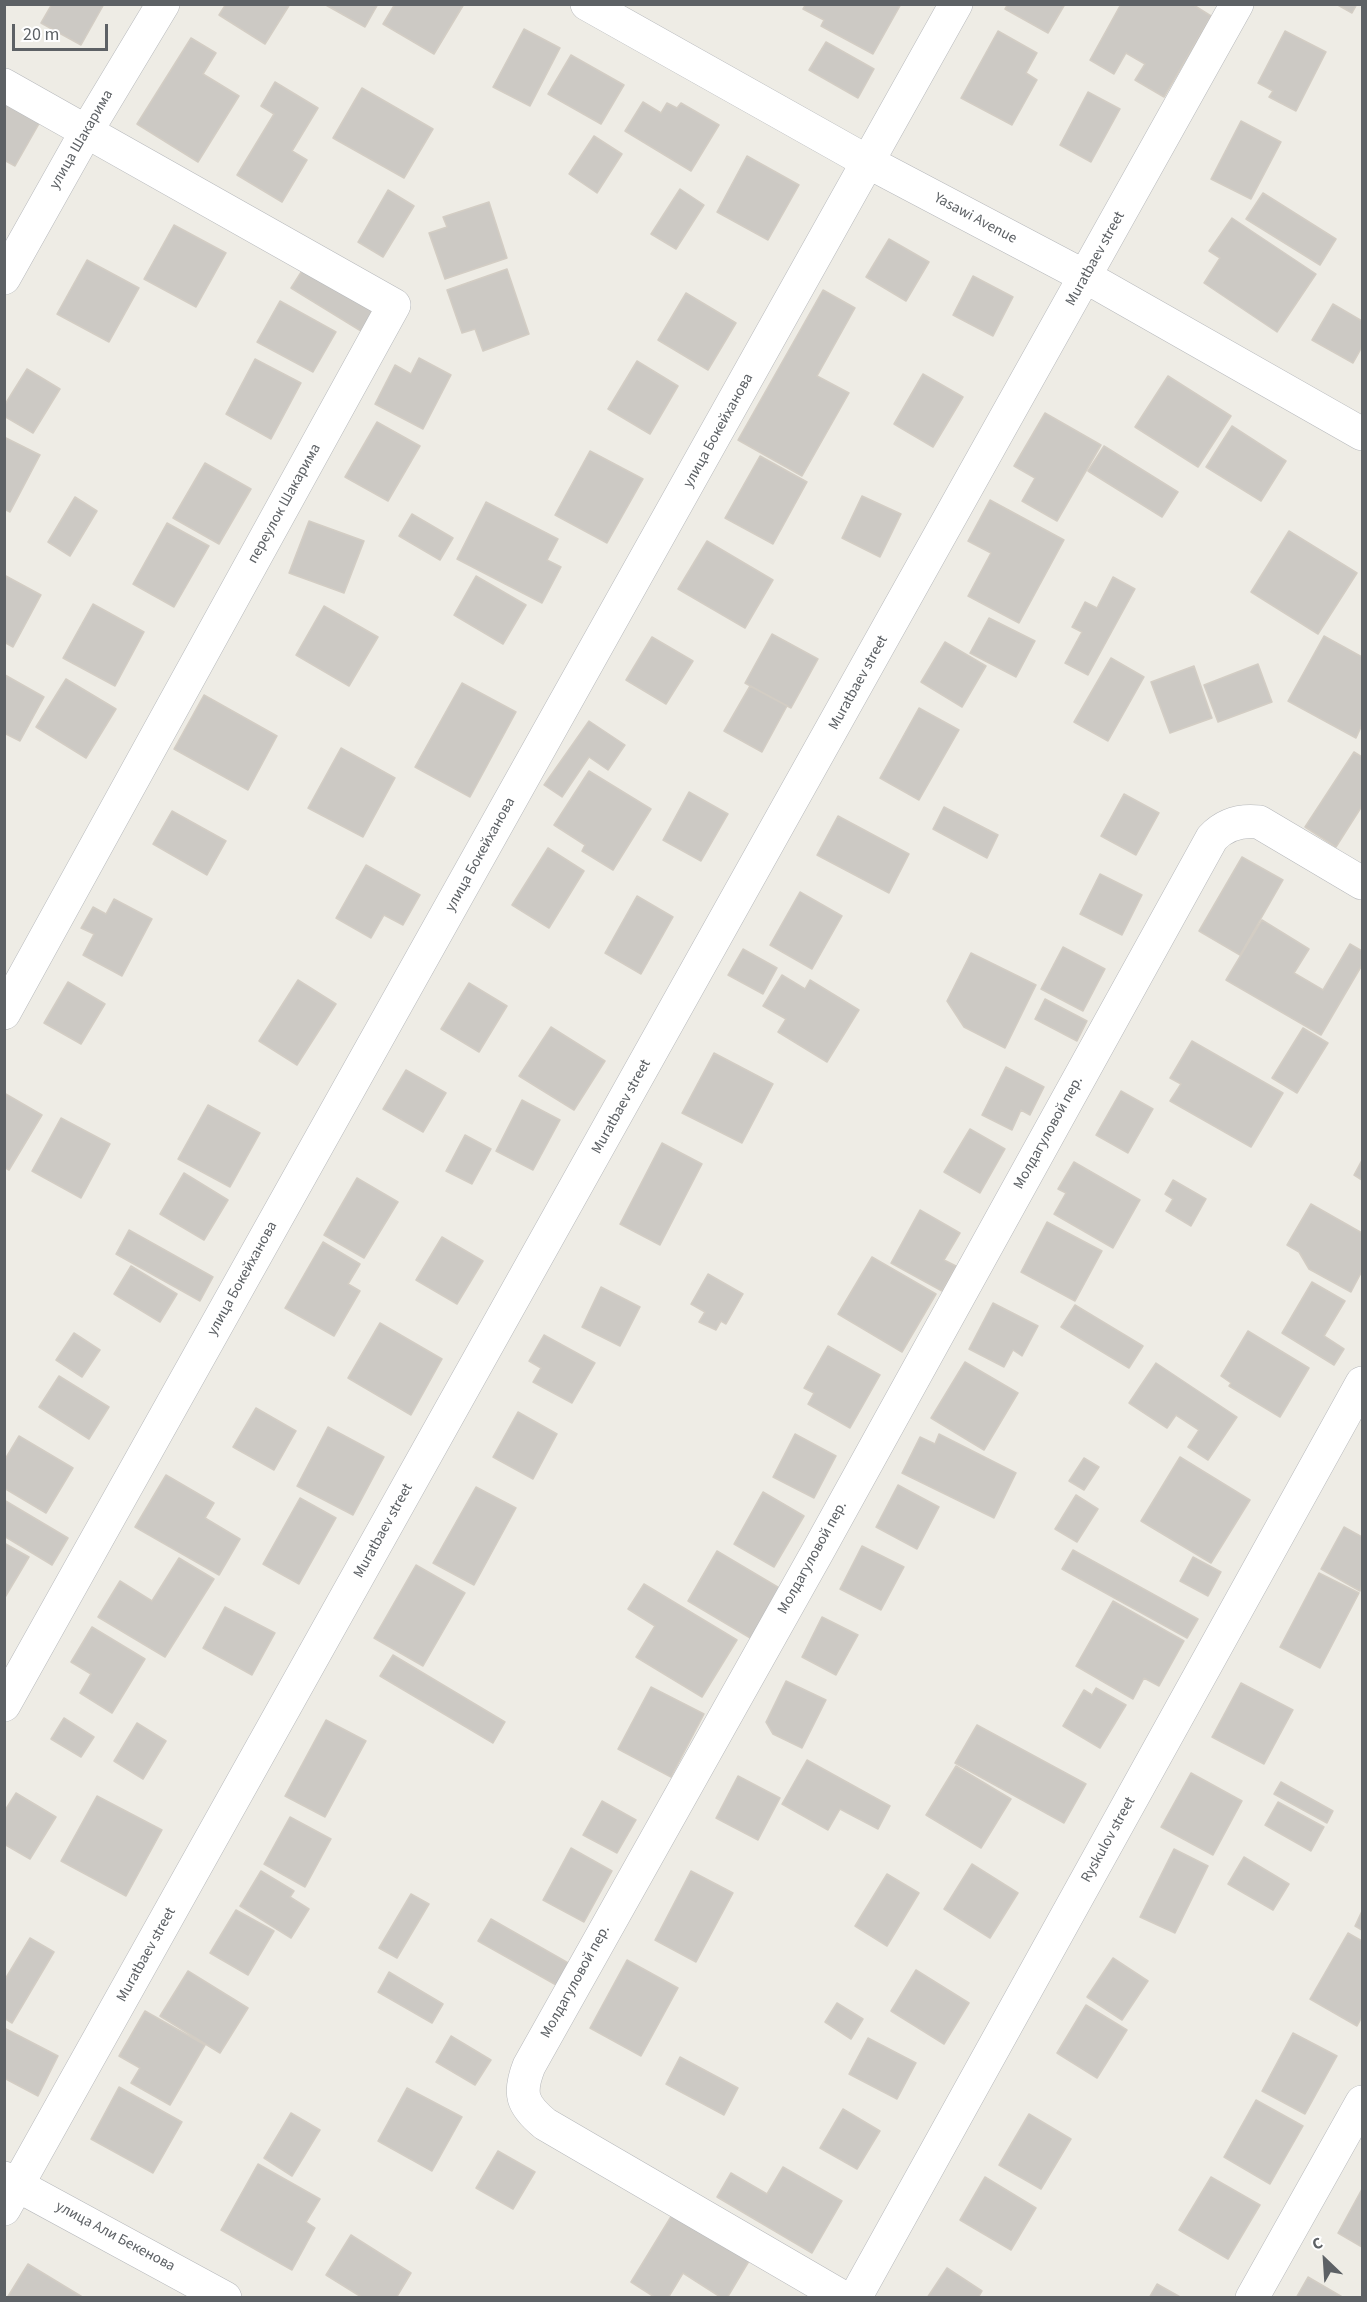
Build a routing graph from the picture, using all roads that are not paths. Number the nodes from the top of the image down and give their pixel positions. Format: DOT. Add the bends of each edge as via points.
graph roads {
  1 [pos="163,4"];
  2 [pos="587,4"];
  3 [pos="956,4"];
  4 [pos="1238,4"];
  5 [pos="4,85"];
  6 [pos="86,132"];
  7 [pos="868,162"];
  8 [pos="1086,277"];
  9 [pos="4,278"];
  10 [pos="1362,434"];
  11 [pos="1362,884"];
  12 [pos="4,1013"];
  13 [pos="1362,1383"];
  14 [pos="4,1706"];
  15 [pos="1362,2102"];
  16 [pos="9,2191"];
  17 [pos="225,2298"];
  18 [pos="844,2298"];
  19 [pos="855,2298"];
  20 [pos="1252,2298"];
  1 -- 6 [label="street, улица Шакарима"];
  2 -- 7 [label="street, Yasawi Avenue"];
  3 -- 7 [label="street, улица Бокейханова"];
  4 -- 8 [label="street, Muratbaev street"];
  5 -- 6 [label="street"];
  6 -- 9 [label="street, улица Шакарима"];
  6 -- 12 [label="street, переулок Шакарима" via="394,305"];
  7 -- 8 [label="street, Yasawi Avenue"];
  7 -- 14 [label="street, улица Бокейханова"];
  8 -- 10 [label="street, Yasawi Avenue"];
  8 -- 16 [label="street, Muratbaev street"];
  11 -- 18 [label="street, Молдагуловой пер." via="1259,822 1244,820 1212,838 522,2083 524,2100 545,2124"];
  13 -- 19 [label="street, Ryskulov street"];
  15 -- 20 [label="street"];
  16 -- 17 [label="street, улица Али Бекенова"];
}
